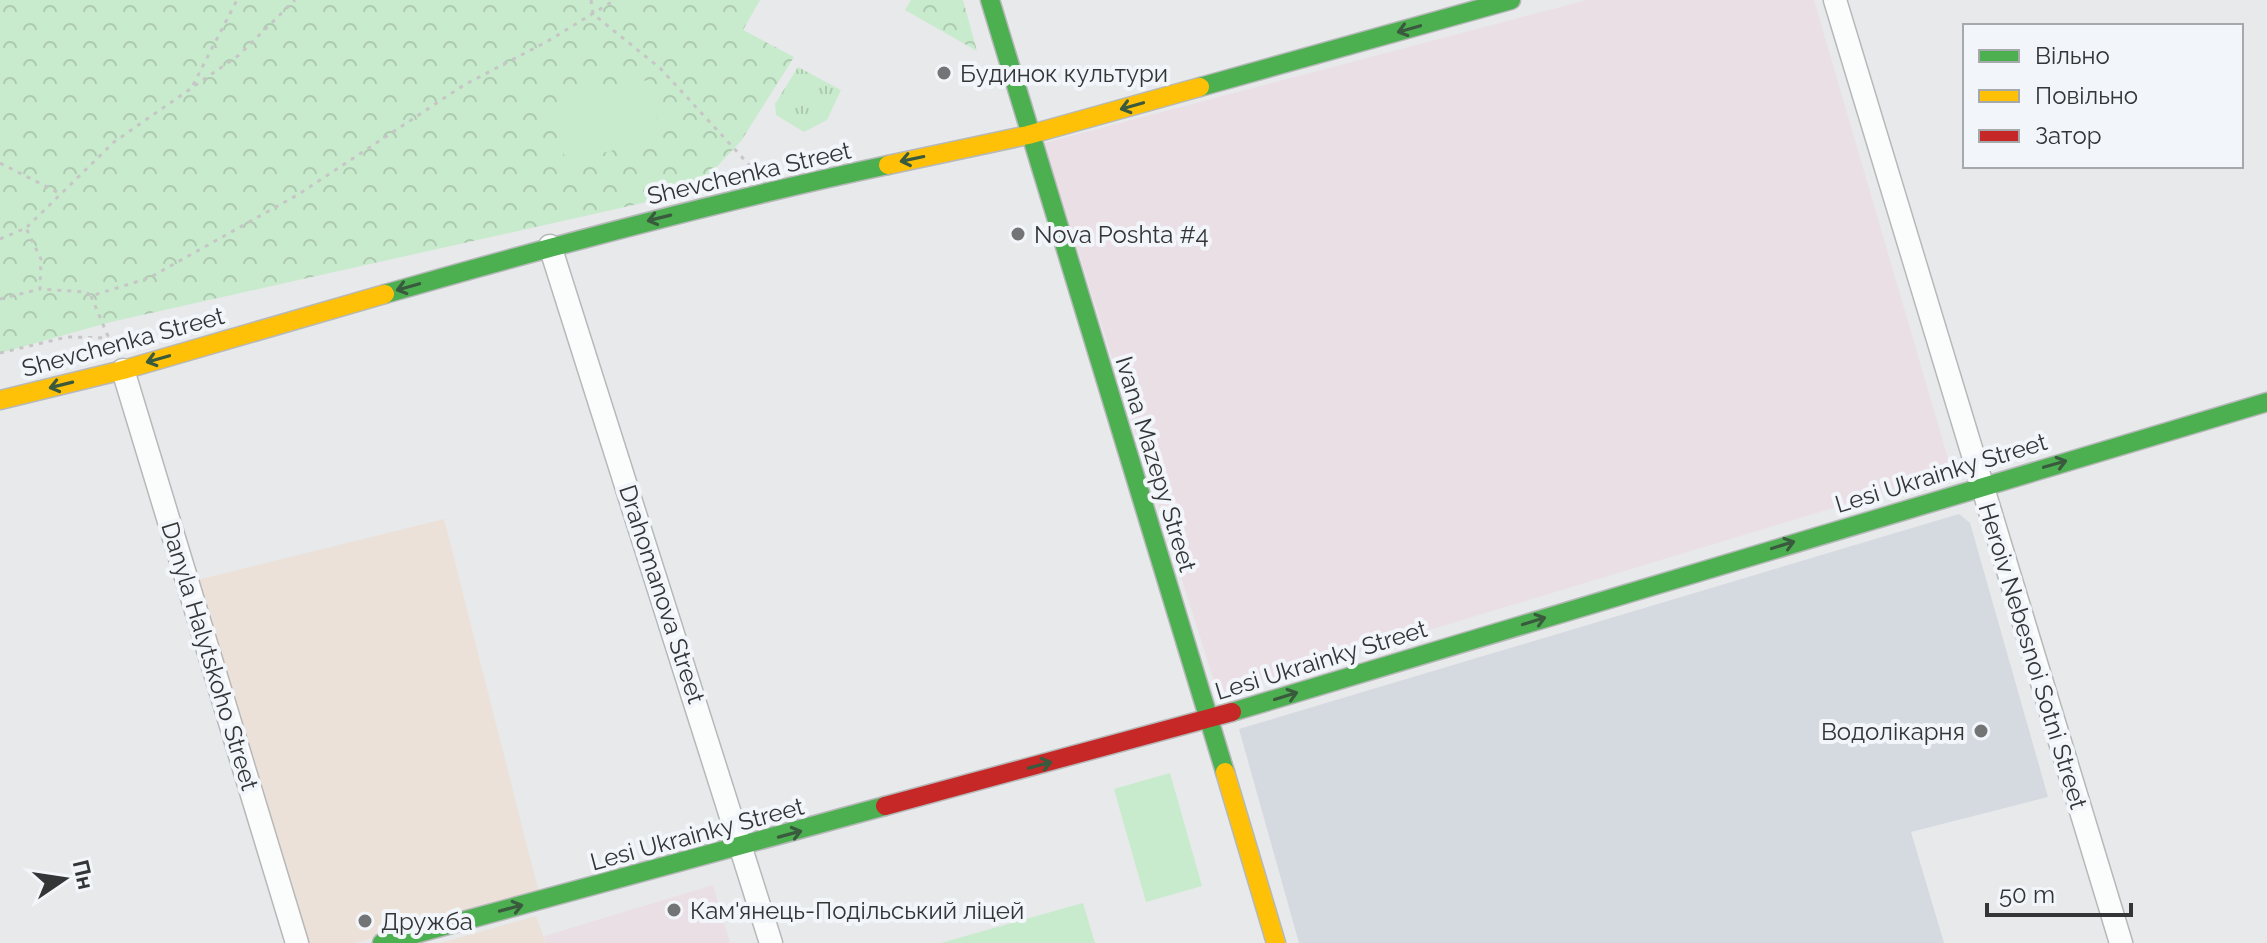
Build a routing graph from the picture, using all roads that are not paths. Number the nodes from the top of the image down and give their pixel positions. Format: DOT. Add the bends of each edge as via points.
graph roads {
  1 [pos="990,0"];
  2 [pos="1511,0"];
  3 [pos="1835,0"];
  4 [pos="1446,9"];
  5 [pos="1028,135"];
  6 [pos="550,246"];
  7 [pos="123,370"];
  8 [pos="0,400"];
  9 [pos="2267,402"];
  10 [pos="1980,486"];
  11 [pos="1211,718"];
  12 [pos="743,846"];
  13 [pos="297,943"];
  14 [pos="382,943"];
  15 [pos="771,943"];
  16 [pos="1276,943"];
  17 [pos="2121,943"];
  1 -- 5 [label="street, Ivana Mazepy Street"];
  2 -- 4 [label="street, Shevchenka Street"];
  3 -- 10 [label="street, Heroiv Nebesnoi Sotni Street"];
  4 -- 5 [label="street, Shevchenka Street, one-way"];
  5 -- 6 [label="street, Shevchenka Street, one-way" via="771,190"];
  5 -- 11 [label="street, Ivana Mazepy Street"];
  6 -- 7 [label="street, Shevchenka Street, one-way"];
  6 -- 12 [label="street, Drahomanova Street"];
  7 -- 8 [label="street, Shevchenka Street, one-way"];
  7 -- 13 [label="street, Danyla Halytskoho Street"];
  10 -- 9 [label="street, Lesi Ukrainky Street, one-way"];
  11 -- 10 [label="street, Lesi Ukrainky Street, one-way"];
  10 -- 17 [label="street, Heroiv Nebesnoi Sotni Street"];
  12 -- 11 [label="street, Lesi Ukrainky Street, one-way"];
  11 -- 16 [label="street, Ivana Mazepy Street"];
  14 -- 12 [label="street, Lesi Ukrainky Street, one-way"];
  12 -- 15 [label="street, Drahomanova Street"];
}
